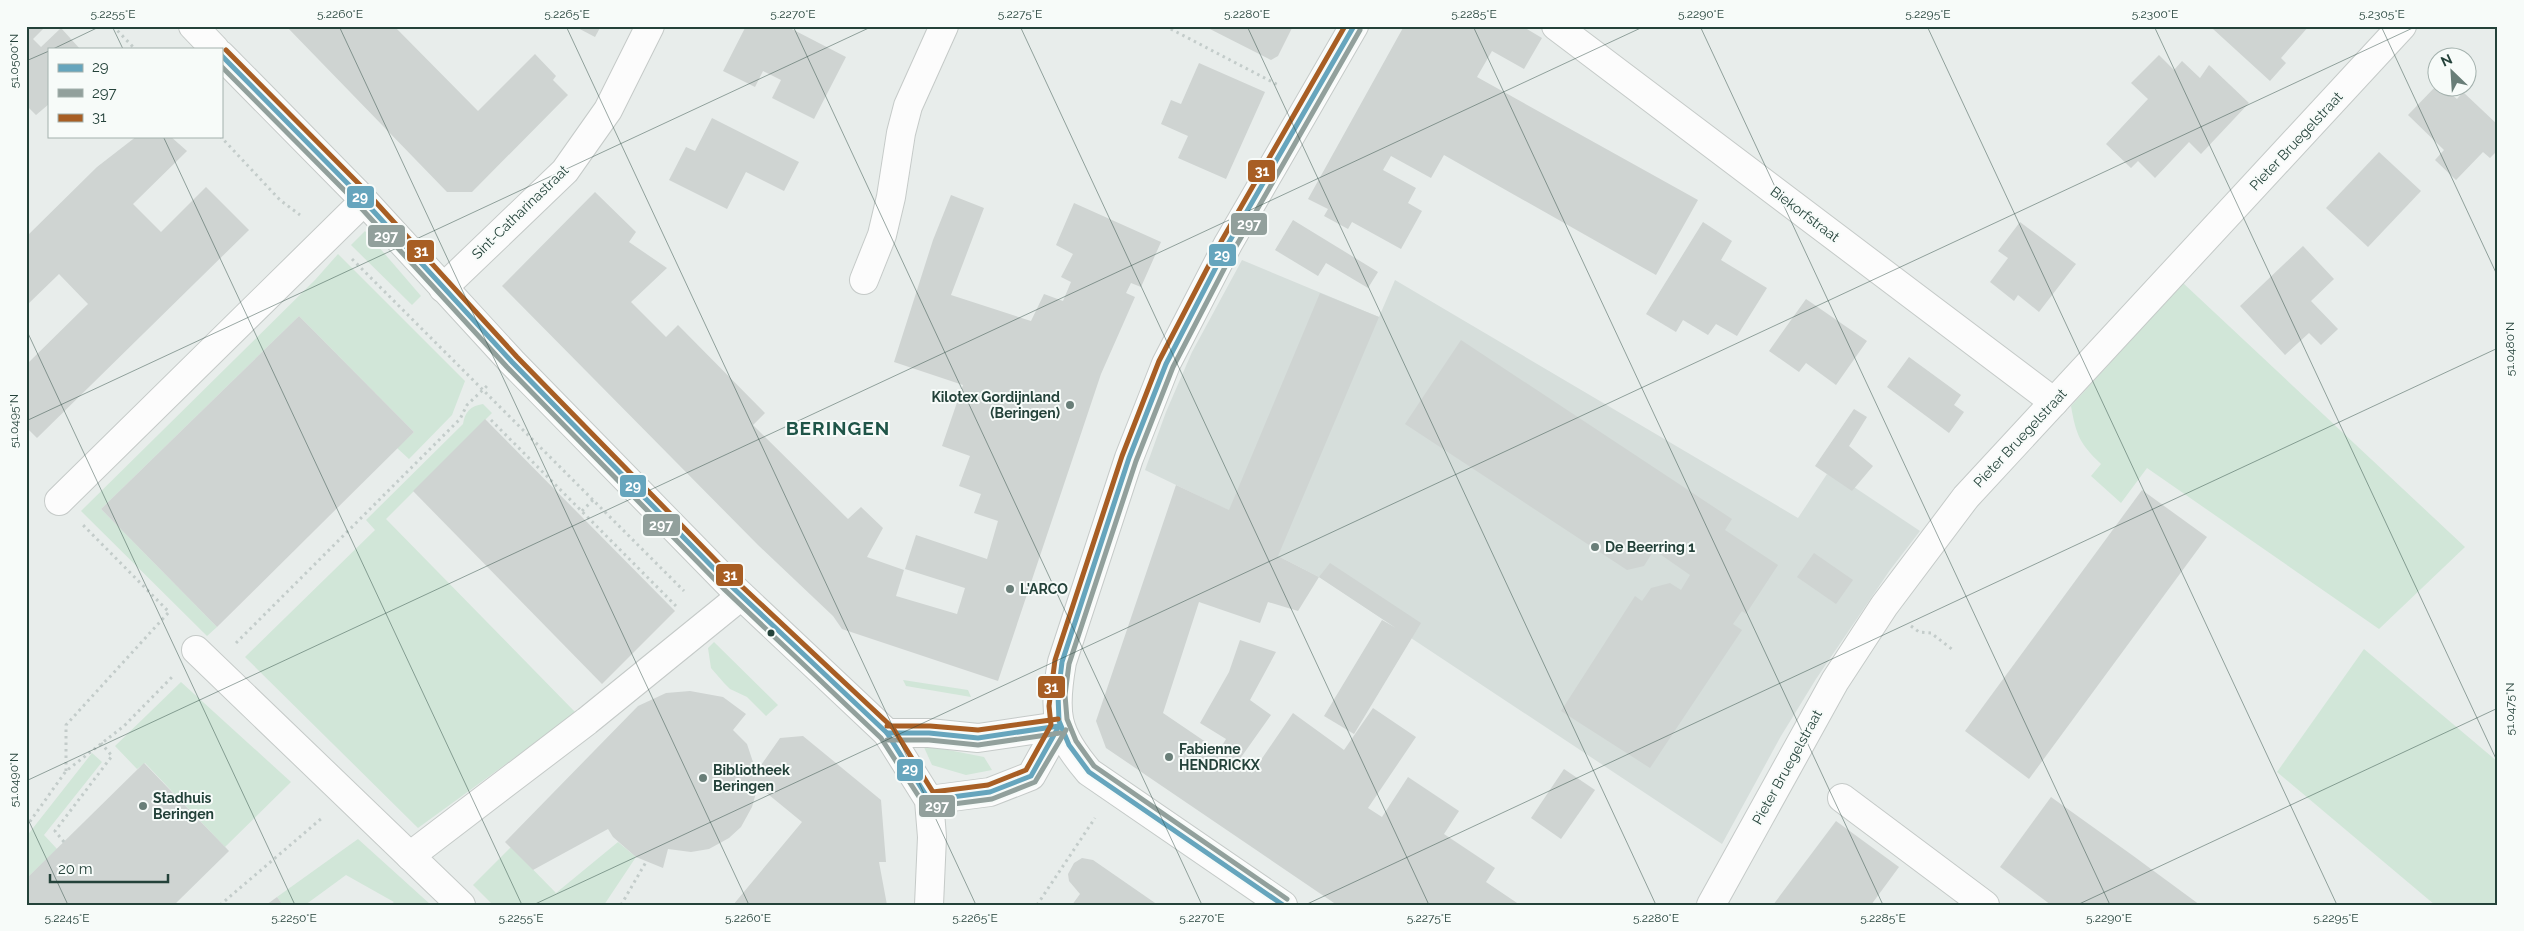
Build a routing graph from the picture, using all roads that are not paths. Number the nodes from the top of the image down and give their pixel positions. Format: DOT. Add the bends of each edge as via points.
graph roads {
  1 [pos="192,26"];
  2 [pos="650,26"];
  3 [pos="944,26"];
  4 [pos="1354,26"];
  5 [pos="1556,26"];
  6 [pos="2402,26"];
  7 [pos="214,48"];
  8 [pos="222,56"];
  9 [pos="364,201"];
  10 [pos="864,280"];
  11 [pos="443,288"];
  12 [pos="2054,402"];
  13 [pos="59,502"];
  14 [pos="741,596"];
  15 [pos="205,658"];
  16 [pos="1059,726"];
  17 [pos="887,733"];
  18 [pos="1842,798"];
  19 [pos="929,800"];
  20 [pos="410,856"];
  21 [pos="461,905"];
  22 [pos="929,905"];
  23 [pos="1284,905"];
  24 [pos="1711,905"];
  25 [pos="1985,905"];
  1 -- 7 [label="street"];
  2 -- 11 [label="street, Sint-Catharinastraat" via="608,110 565,170"];
  3 -- 10 [label="street" via="908,106 892,197 882,235"];
  4 -- 16 [label="street" via="1228,244 1166,364 1129,458 1062,662 1056,706"];
  5 -- 12 [label="street, Biekorfstraat"];
  6 -- 12 [label="street, Pieter Bruegelstraat"];
  8 -- 9 [label="street"];
  9 -- 11 [label="street"];
  9 -- 13 [label="street"];
  11 -- 14 [label="street"];
  12 -- 24 [label="street, Pieter Bruegelstraat" via="1966,497 1884,606 1834,681"];
  14 -- 17 [label="street"];
  14 -- 20 [label="street" via="587,721"];
  15 -- 20 [label="street"];
  16 -- 17 [label="street" via="978,738"];
  16 -- 19 [label="street" via="1031,776 990,792"];
  16 -- 23 [label="street" via="1071,751 1088,772"];
  17 -- 19 [label="street"];
  18 -- 25 [label="street"];
  19 -- 22 [label="street" via="932,837"];
  20 -- 21 [label="street"];
}
